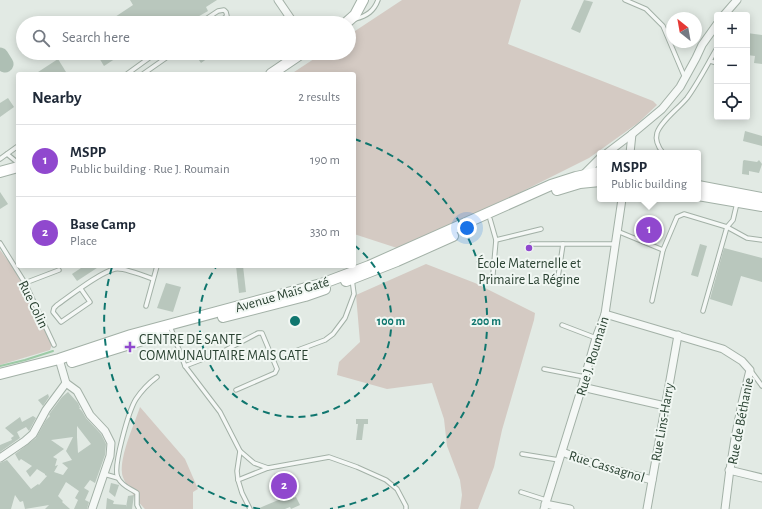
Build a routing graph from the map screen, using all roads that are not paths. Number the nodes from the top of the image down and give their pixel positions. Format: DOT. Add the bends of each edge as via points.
graph roads {
  1 [pos="278,0"];
  2 [pos="363,0"];
  3 [pos="378,0"];
  4 [pos="625,0"];
  5 [pos="737,0"];
  6 [pos="727,12"];
  7 [pos="210,16"];
  8 [pos="227,16"];
  9 [pos="289,16"];
  10 [pos="354,16"];
  11 [pos="356,19"];
  12 [pos="714,28"];
  13 [pos="714,54"];
  14 [pos="146,60"];
  15 [pos="163,60"];
  16 [pos="292,60"];
  17 [pos="710,61"];
  18 [pos="714,62"];
  19 [pos="130,72"];
  20 [pos="145,72"];
  21 [pos="274,72"];
  22 [pos="685,78"];
  23 [pos="632,134"];
  24 [pos="16,148"];
  25 [pos="611,150"];
  26 [pos="630,150"];
  27 [pos="661,150"];
  28 [pos="8,154"];
  29 [pos="0,159"];
  30 [pos="16,161"];
  31 [pos="597,162"];
  32 [pos="16,168"];
  33 [pos="0,172"];
  34 [pos="597,173"];
  35 [pos="582,179"];
  36 [pos="597,181"];
  37 [pos="701,187"];
  38 [pos="701,196"];
  39 [pos="762,198"];
  40 [pos="622,202"];
  41 [pos="737,202"];
  42 [pos="762,206"];
  43 [pos="490,219"];
  44 [pos="727,228"];
  45 [pos="541,229"];
  46 [pos="617,231"];
  47 [pos="496,240"];
  48 [pos="762,240"];
  49 [pos="0,243"];
  50 [pos="532,244"];
  51 [pos="563,244"];
  52 [pos="615,244"];
  53 [pos="663,250"];
  54 [pos="156,268"];
  55 [pos="59,270"];
  56 [pos="493,274"];
  57 [pos="153,279"];
  58 [pos="352,279"];
  59 [pos="25,283"];
  60 [pos="557,284"];
  61 [pos="81,289"];
  62 [pos="652,301"];
  63 [pos="146,306"];
  64 [pos="702,311"];
  65 [pos="605,314"];
  66 [pos="562,325"];
  67 [pos="171,328"];
  68 [pos="678,335"];
  69 [pos="596,338"];
  70 [pos="54,345"];
  71 [pos="298,350"];
  72 [pos="60,362"];
  73 [pos="185,366"];
  74 [pos="544,369"];
  75 [pos="750,370"];
  76 [pos="0,374"];
  77 [pos="157,377"];
  78 [pos="585,377"];
  79 [pos="0,381"];
  80 [pos="66,382"];
  81 [pos="762,386"];
  82 [pos="582,387"];
  83 [pos="236,390"];
  84 [pos="665,406"];
  85 [pos="240,451"];
  86 [pos="562,452"];
  87 [pos="522,454"];
  88 [pos="0,458"];
  89 [pos="558,460"];
  90 [pos="268,468"];
  91 [pos="730,470"];
  92 [pos="104,474"];
  93 [pos="118,478"];
  94 [pos="762,478"];
  95 [pos="238,480"];
  96 [pos="652,480"];
  97 [pos="521,492"];
  98 [pos="545,504"];
  99 [pos="92,509"];
  100 [pos="139,509"];
  101 [pos="250,509"];
  102 [pos="406,509"];
  103 [pos="570,509"];
  104 [pos="647,509"];
  105 [pos="725,509"];
  1 -- 9 [label="street"];
  2 -- 10 [label="main road"];
  3 -- 11 [label="lane" via="375,8"];
  4 -- 22 [label="lane" via="646,9 663,26"];
  5 -- 6 [label="street"];
  7 -- 8 [label="lane" via="224,10"];
  12 -- 22 [label="street"];
  13 -- 17 [label="lane"];
  14 -- 19 [label="lane"];
  15 -- 20 [label="lane"];
  16 -- 21 [label="main road"];
  17 -- 18 [label="lane"];
  17 -- 27 [label="lane" via="678,110 662,124 656,134"];
  22 -- 23 [label="street" via="662,109"];
  23 -- 25 [label="street"];
  23 -- 26 [label="street"];
  24 -- 28 [label="lane"];
  28 -- 29 [label="lane"];
  28 -- 30 [label="lane"];
  31 -- 35 [label="street"];
  32 -- 33 [label="main road"];
  34 -- 35 [label="main road, Avenue Maïs Gaté"];
  35 -- 36 [label="main road, Avenue Maïs Gaté"];
  35 -- 43 [label="main road, Avenue Maïs Gaté"];
  35 -- 67 [label="main road, Avenue Maïs Gaté" via="550,185 369,266 321,284"];
  37 -- 39 [label="main road"];
  38 -- 41 [label="main road"];
  40 -- 46 [label="street, Rue J. Roumain"];
  41 -- 42 [label="main road"];
  41 -- 44 [label="lane" via="733,220"];
  43 -- 47 [label="lane"];
  43 -- 58 [label="main road, Avenue Maïs Gaté"];
  44 -- 48 [label="lane" via="747,238"];
  44 -- 53 [label="lane" via="688,214 680,215"];
  44 -- 64 [label="lane"];
  45 -- 47 [label="lane"];
  46 -- 52 [label="street, Rue J. Roumain"];
  46 -- 53 [label="lane"];
  47 -- 56 [label="lane"];
  49 -- 59 [label="lane, Rue Colin"];
  50 -- 51 [label="lane"];
  51 -- 52 [label="lane"];
  51 -- 60 [label="lane"];
  52 -- 65 [label="street, Rue J. Roumain"];
  53 -- 62 [label="lane"];
  54 -- 57 [label="lane"];
  55 -- 59 [label="lane"];
  57 -- 61 [label="lane" via="116,268 102,274"];
  57 -- 63 [label="lane"];
  58 -- 67 [label="main road, Avenue Maïs Gaté" via="305,296"];
  58 -- 71 [label="lane" via="354,294 345,318 333,334"];
  59 -- 70 [label="lane, Rue Colin"];
  61 -- 61 [label="lane" via="90,302 60,322 53,312 54,308"];
  65 -- 68 [label="street, Rue de Béthanie"];
  65 -- 69 [label="street, Rue J. Roumain"];
  66 -- 69 [label="lane"];
  67 -- 72 [label="main road, Avenue Maïs Gaté" via="131,335"];
  67 -- 73 [label="lane"];
  68 -- 75 [label="street, Rue de Béthanie" via="723,349 742,361"];
  68 -- 84 [label="street, Rue Lins-Harry"];
  69 -- 78 [label="street, Rue J. Roumain"];
  72 -- 76 [label="main road, Avenue Maïs Gaté"];
  72 -- 79 [label="main road, Avenue Maïs Gaté"];
  72 -- 80 [label="street"];
  73 -- 83 [label="lane" via="224,351 258,333 262,334 277,369 275,373"];
  73 -- 85 [label="lane" via="220,412"];
  74 -- 78 [label="lane"];
  75 -- 81 [label="lane"];
  75 -- 91 [label="street, Rue de Béthanie" via="740,409"];
  77 -- 93 [label="lane" via="140,392 133,405 117,462"];
  78 -- 82 [label="street, Rue J. Roumain"];
  80 -- 88 [label="street" via="46,410 34,434"];
  80 -- 92 [label="street" via="77,391 90,415 105,430 112,443"];
  82 -- 84 [label="street"];
  82 -- 86 [label="street, Rue J. Roumain"];
  84 -- 96 [label="street, Rue Lins-Harry"];
  85 -- 90 [label="lane" via="254,463"];
  85 -- 95 [label="lane"];
  86 -- 89 [label="street, Rue J. Roumain"];
  86 -- 96 [label="street, Rue Cassagnol" via="597,465"];
  87 -- 89 [label="lane"];
  89 -- 98 [label="street, Rue J. Roumain"];
  90 -- 95 [label="lane"];
  90 -- 102 [label="lane" via="329,457 386,480 397,489"];
  91 -- 94 [label="street"];
  91 -- 105 [label="street, Rue de Béthanie"];
  92 -- 93 [label="lane"];
  92 -- 99 [label="street"];
  93 -- 100 [label="lane" via="124,486 138,492"];
  95 -- 101 [label="lane"];
  96 -- 104 [label="street, Rue Lins-Harry"];
  97 -- 98 [label="lane"];
  98 -- 103 [label="street"];
}
